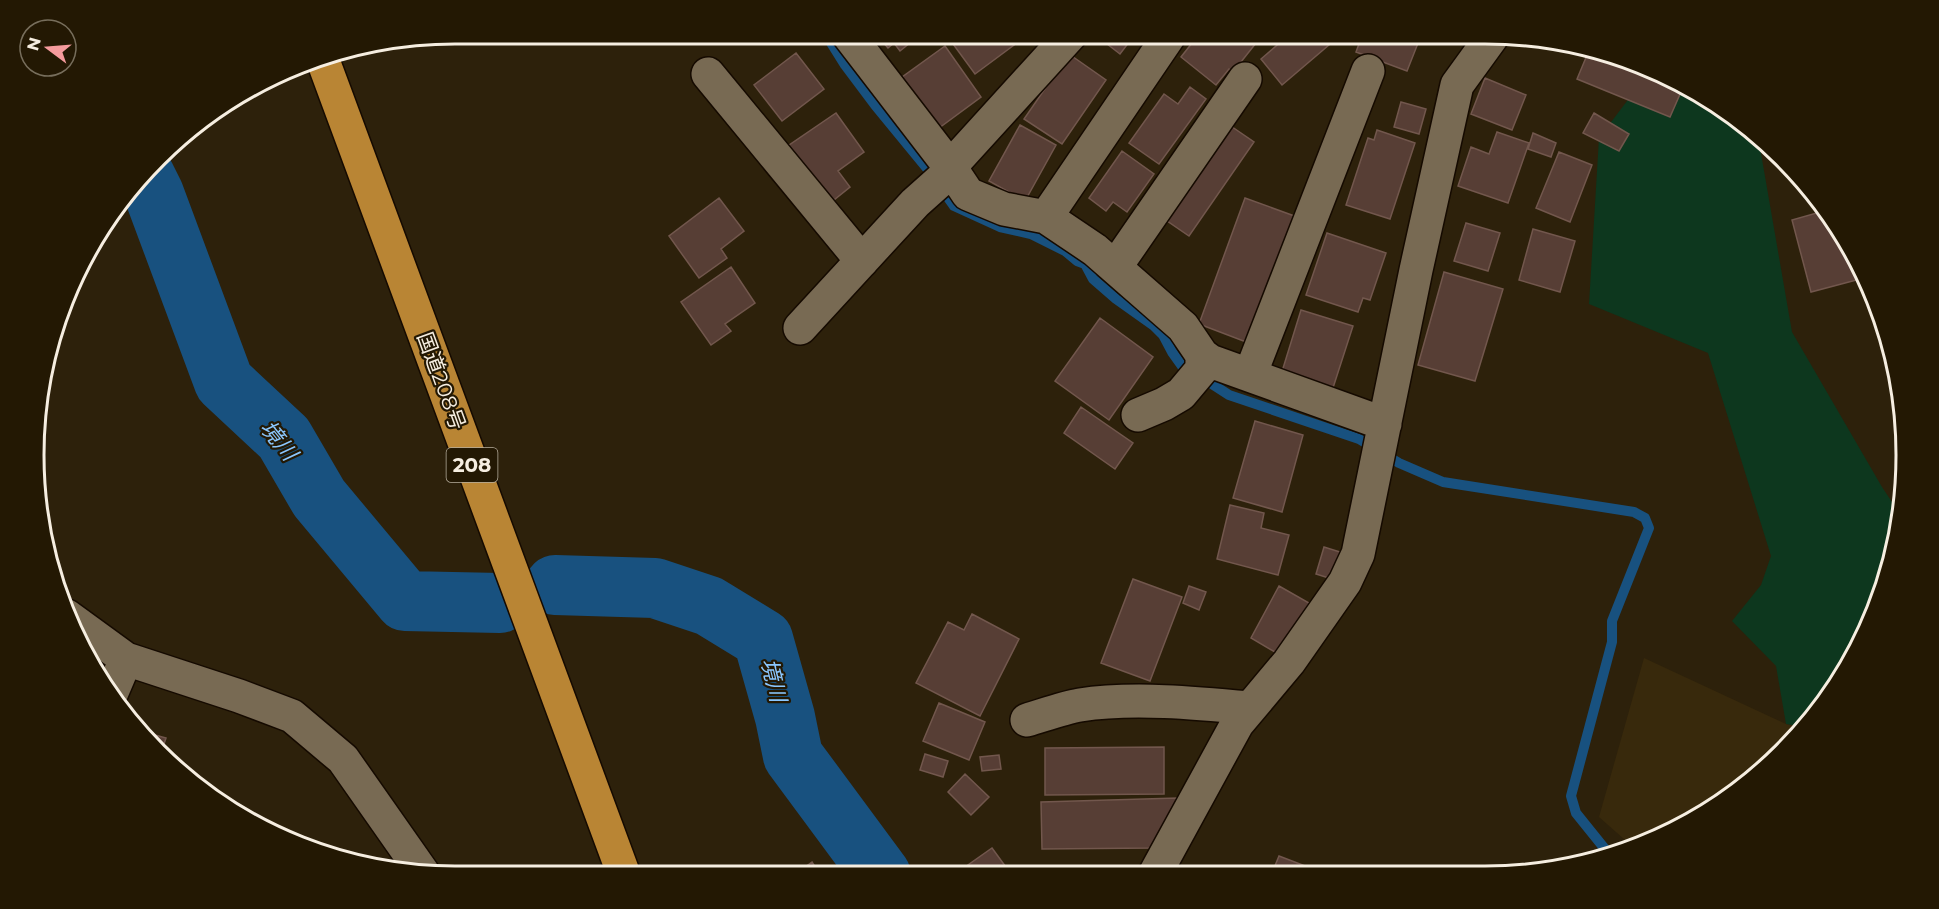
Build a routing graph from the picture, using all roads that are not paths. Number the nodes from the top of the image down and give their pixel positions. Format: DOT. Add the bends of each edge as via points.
graph roads {
  1 [pos="855,44"];
  2 [pos="1062,44"];
  3 [pos="1164,44"];
  4 [pos="1487,44"];
  5 [pos="324,64"];
  6 [pos="1368,71"];
  7 [pos="708,74"];
  8 [pos="1245,79"];
  9 [pos="947,172"];
  10 [pos="1046,217"];
  11 [pos="862,261"];
  12 [pos="1116,267"];
  13 [pos="800,328"];
  14 [pos="1202,362"];
  15 [pos="1250,375"];
  16 [pos="1138,415"];
  17 [pos="1385,428"];
  18 [pos="82,627"];
  19 [pos="126,659"];
  20 [pos="115,686"];
  21 [pos="1250,708"];
  22 [pos="1027,720"];
  23 [pos="416,864"];
  24 [pos="621,866"];
  25 [pos="1159,866"];
  1 -- 9 [label="street"];
  2 -- 9 [label="street"];
  3 -- 10 [label="street"];
  4 -- 17 [label="street" via="1457,86"];
  5 -- 24 [label="highway, 国道208号 / 208"];
  6 -- 15 [label="street"];
  7 -- 11 [label="street"];
  8 -- 12 [label="street"];
  9 -- 10 [label="street" via="968,194 1004,208"];
  9 -- 11 [label="street"];
  10 -- 12 [label="street"];
  11 -- 13 [label="street"];
  12 -- 14 [label="street" via="1183,327"];
  14 -- 15 [label="street" via="1210,361"];
  14 -- 16 [label="street" via="1181,394"];
  15 -- 17 [label="street"];
  17 -- 21 [label="street" via="1358,554 1345,582 1289,662"];
  18 -- 19 [label="street"];
  19 -- 20 [label="street"];
  19 -- 23 [label="street" via="292,716 343,759"];
  21 -- 22 [label="street" via="1131,702 1080,705"];
  21 -- 25 [label="street" via="1237,724"];
}
